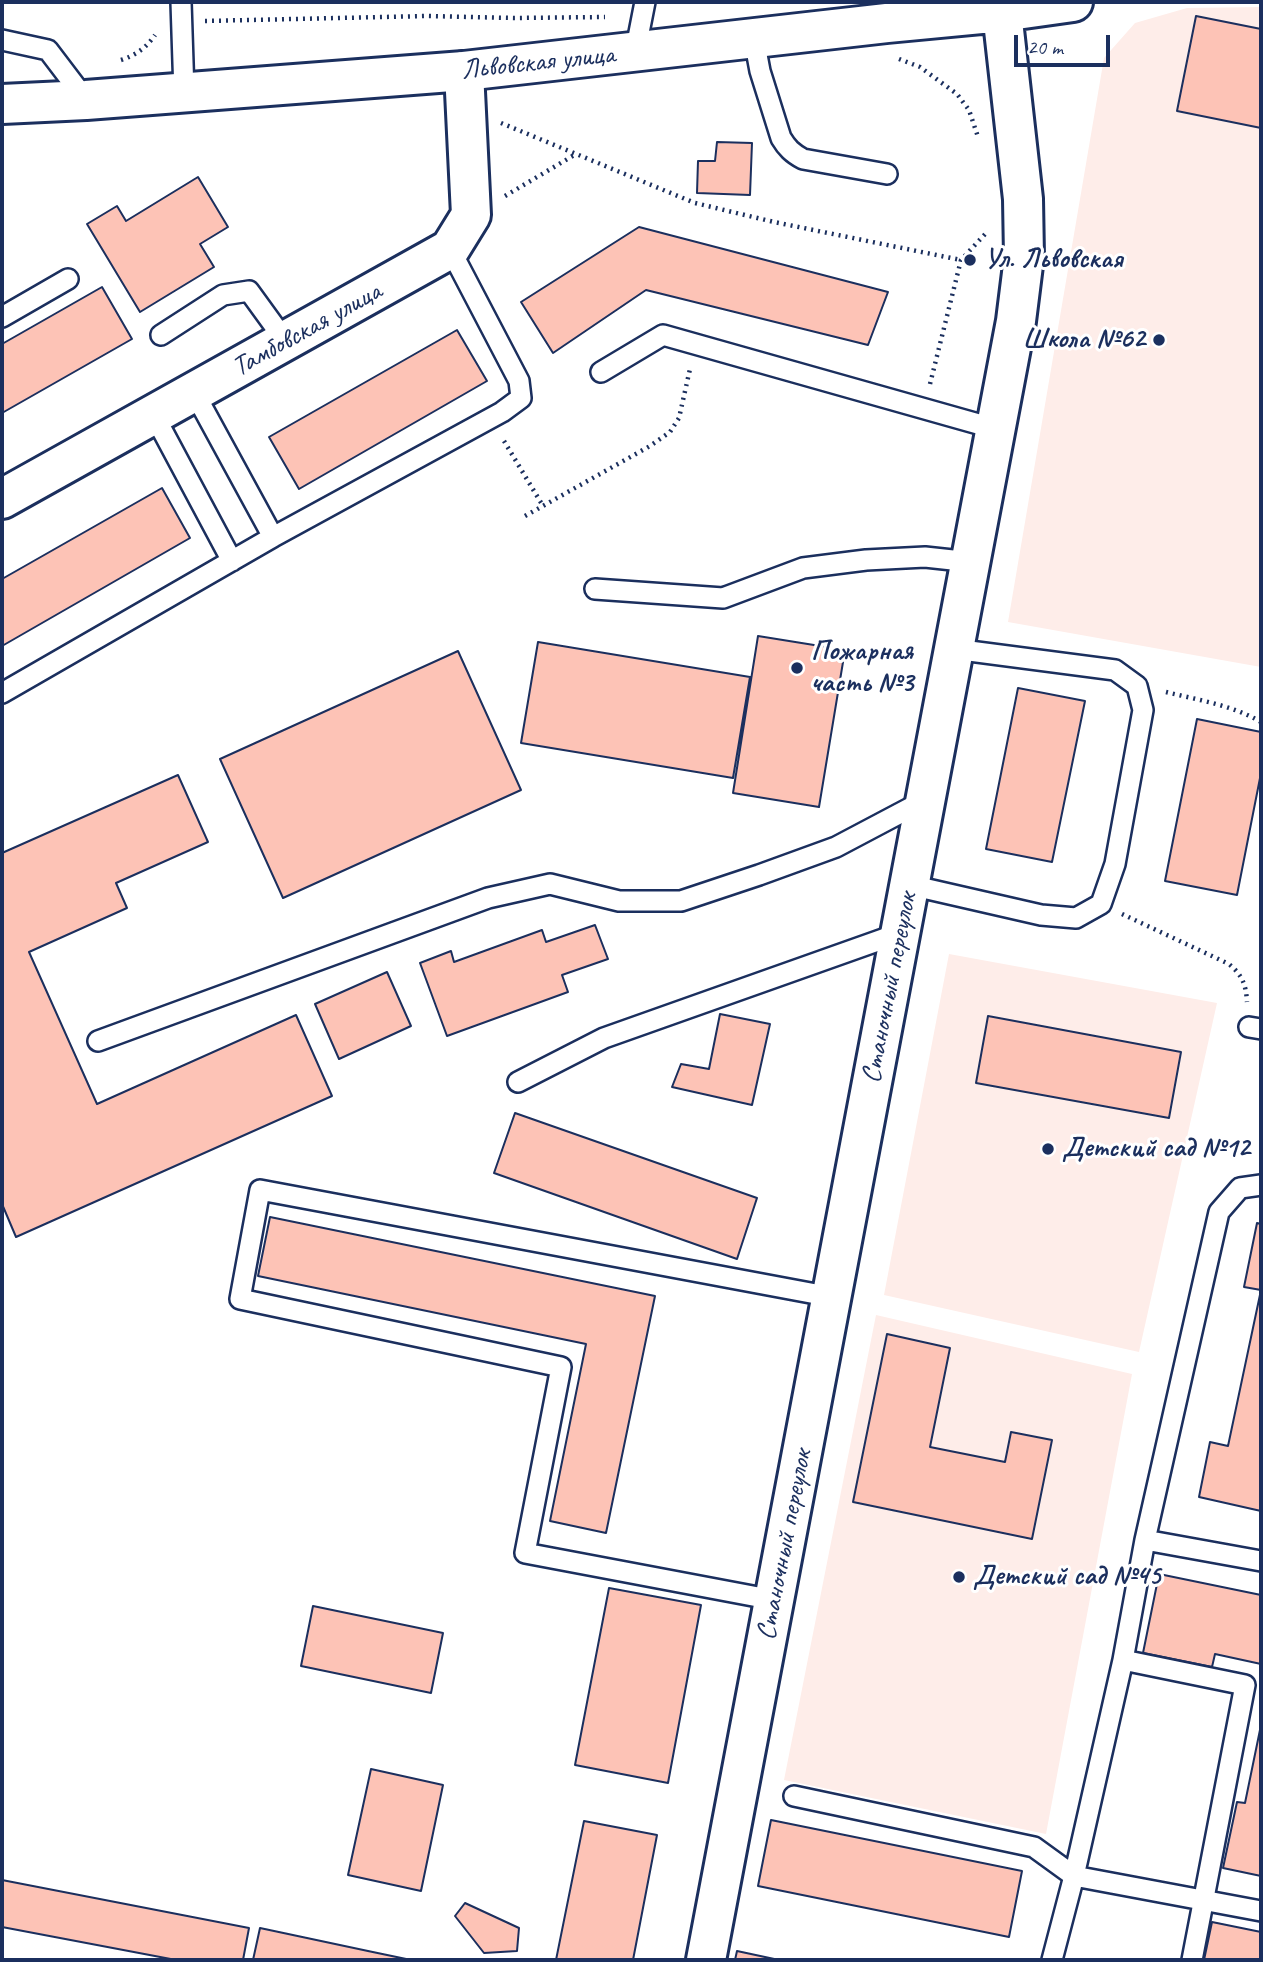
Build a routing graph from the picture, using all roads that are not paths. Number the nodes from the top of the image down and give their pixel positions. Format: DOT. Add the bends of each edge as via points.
graph roads {
  1 [pos="181,2"];
  2 [pos="1073,2"];
  3 [pos="889,12"];
  4 [pos="1002,12"];
  5 [pos="641,24"];
  6 [pos="754,39"];
  7 [pos="2,40"];
  8 [pos="464,71"];
  9 [pos="184,93"];
  10 [pos="86,100"];
  11 [pos="2,104"];
  12 [pos="887,174"];
  13 [pos="450,249"];
  14 [pos="68,279"];
  15 [pos="2,317"];
  16 [pos="161,335"];
  17 [pos="286,342"];
  18 [pos="601,372"];
  19 [pos="194,392"];
  20 [pos="154,415"];
  21 [pos="996,429"];
  22 [pos="2,499"];
  23 [pos="274,537"];
  24 [pos="232,561"];
  25 [pos="971,562"];
  26 [pos="595,589"];
  27 [pos="954,649"];
  28 [pos="2,692"];
  29 [pos="926,799"];
  30 [pos="910,885"];
  31 [pos="900,933"];
  32 [pos="98,1041"];
  33 [pos="518,1082"];
  34 [pos="1261,1185"];
  35 [pos="832,1297"];
  36 [pos="1145,1541"];
  37 [pos="1261,1561"];
  38 [pos="774,1600"];
  39 [pos="1123,1660"];
  40 [pos="794,1797"];
  41 [pos="1074,1876"];
  42 [pos="1203,1899"];
  43 [pos="1261,1911"];
  44 [pos="706,1960"];
  45 [pos="1052,1960"];
  46 [pos="1192,1960"];
  1 -- 9 [label="lane"];
  2 -- 4 [label="main road, Львовская улица"];
  3 -- 4 [label="main road, Львовская улица"];
  3 -- 6 [label="main road, Львовская улица"];
  4 -- 21 [label="main road, Станочный переулок" via="1023,198 1024,257"];
  5 -- 6 [label="main road, Львовская улица"];
  5 -- 8 [label="main road, Львовская улица"];
  6 -- 12 [label="lane" via="786,147 803,159"];
  7 -- 10 [label="lane" via="48,50"];
  8 -- 9 [label="main road, Львовская улица"];
  8 -- 13 [label="main road, Тамбовская улица" via="471,215"];
  9 -- 10 [label="main road, Львовская улица"];
  10 -- 11 [label="main road, Львовская улица"];
  13 -- 17 [label="main road, Тамбовская улица"];
  13 -- 23 [label="lane" via="519,381 520,398"];
  14 -- 15 [label="lane"];
  16 -- 17 [label="lane" via="223,295 249,290"];
  17 -- 19 [label="main road, Тамбовская улица"];
  18 -- 21 [label="lane" via="663,335"];
  19 -- 20 [label="main road, Тамбовская улица"];
  19 -- 23 [label="lane"];
  20 -- 22 [label="main road, Тамбовская улица"];
  20 -- 24 [label="lane"];
  21 -- 25 [label="main road, Станочный переулок"];
  23 -- 24 [label="lane"];
  24 -- 28 [label="lane"];
  25 -- 26 [label="lane" via="925,557 803,568 723,598"];
  25 -- 27 [label="main road, Станочный переулок"];
  27 -- 29 [label="main road, Станочный переулок"];
  27 -- 30 [label="lane" via="1115,670 1137,686 1143,710 1115,864 1101,904 1076,918 1041,915"];
  29 -- 30 [label="main road, Станочный переулок"];
  29 -- 32 [label="lane" via="836,847 681,901 619,901 550,884 488,898"];
  30 -- 31 [label="main road, Станочный переулок"];
  31 -- 33 [label="lane" via="604,1038"];
  31 -- 35 [label="main road, Станочный переулок"];
  34 -- 36 [label="lane" via="1240,1188 1219,1212"];
  35 -- 38 [label="main road, Станочный переулок"];
  35 -- 38 [label="lane" via="260,1190 240,1298 561,1367 525,1553"];
  36 -- 37 [label="lane"];
  36 -- 39 [label="lane"];
  38 -- 44 [label="main road, Станочный переулок"];
  39 -- 41 [label="lane"];
  39 -- 42 [label="lane" via="1245,1685"];
  40 -- 41 [label="lane" via="1034,1847"];
  41 -- 42 [label="lane"];
  41 -- 45 [label="lane"];
  42 -- 43 [label="lane"];
  42 -- 46 [label="lane"];
}
